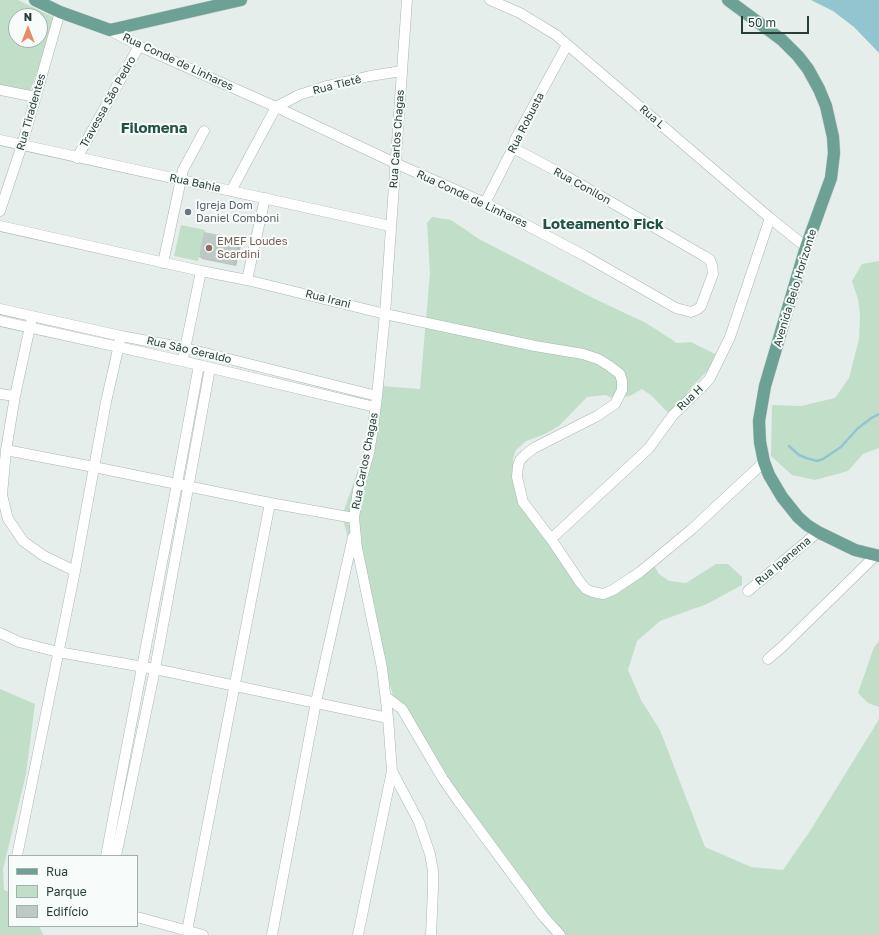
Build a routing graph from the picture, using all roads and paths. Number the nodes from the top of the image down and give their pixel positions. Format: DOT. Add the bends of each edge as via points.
graph roads {
  1 [pos="35,0"];
  2 [pos="241,0"];
  3 [pos="406,0"];
  4 [pos="490,0"];
  5 [pos="728,0"];
  6 [pos="60,12"];
  7 [pos="110,30"];
  8 [pos="567,45"];
  9 [pos="139,46"];
  10 [pos="402,71"];
  11 [pos="0,90"];
  12 [pos="36,97"];
  13 [pos="276,107"];
  14 [pos="204,131"];
  15 [pos="0,140"];
  16 [pos="22,145"];
  17 [pos="513,148"];
  18 [pos="77,158"];
  19 [pos="395,163"];
  20 [pos="181,181"];
  21 [pos="231,190"];
  22 [pos="265,198"];
  23 [pos="486,203"];
  24 [pos="0,211"];
  25 [pos="770,218"];
  26 [pos="0,226"];
  27 [pos="390,226"];
  28 [pos="806,247"];
  29 [pos="163,263"];
  30 [pos="201,271"];
  31 [pos="247,280"];
  32 [pos="676,308"];
  33 [pos="0,309"];
  34 [pos="385,314"];
  35 [pos="32,316"];
  36 [pos="0,321"];
  37 [pos="29,328"];
  38 [pos="121,336"];
  39 [pos="118,348"];
  40 [pos="185,348"];
  41 [pos="182,361"];
  42 [pos="199,365"];
  43 [pos="210,368"];
  44 [pos="0,394"];
  45 [pos="15,396"];
  46 [pos="377,396"];
  47 [pos="375,407"];
  48 [pos="6,450"];
  49 [pos="764,462"];
  50 [pos="94,467"];
  51 [pos="177,484"];
  52 [pos="188,486"];
  53 [pos="270,503"];
  54 [pos="354,518"];
  55 [pos="354,530"];
  56 [pos="818,532"];
  57 [pos="551,539"];
  58 [pos="877,556"];
  59 [pos="75,571"];
  60 [pos="748,591"];
  61 [pos="0,633"];
  62 [pos="58,652"];
  63 [pos="768,659"];
  64 [pos="142,667"];
  65 [pos="154,669"];
  66 [pos="235,686"];
  67 [pos="386,697"];
  68 [pos="316,702"];
  69 [pos="388,718"];
  70 [pos="392,771"];
  71 [pos="17,855"];
  72 [pos="106,855"];
  73 [pos="116,855"];
  74 [pos="138,917"];
  75 [pos="187,931"];
  76 [pos="203,935"];
  77 [pos="272,935"];
  78 [pos="358,935"];
  79 [pos="431,935"];
  80 [pos="560,935"];
  1 -- 6 [label="main road"];
  2 -- 7 [label="main road"];
  3 -- 10 [label="street, Rua Carlos Chagas"];
  4 -- 8 [label="street, Rua L" via="520,13"];
  5 -- 28 [label="main road, Avenida Belo Horizonte" via="782,40 798,56 820,89 826,106 833,137 833,166 828,189"];
  6 -- 7 [label="main road"];
  6 -- 12 [label="street, Rua Tiradentes"];
  7 -- 9 [label="street, Rua Conde de Linhares"];
  8 -- 17 [label="street, Rua Robusta"];
  8 -- 25 [label="street, Rua L"];
  9 -- 13 [label="street, Rua Conde de Linhares"];
  9 -- 18 [label="street, Travessa São Pedro"];
  10 -- 13 [label="street, Rua Tietê" via="327,86 299,95"];
  10 -- 19 [label="street, Rua Carlos Chagas"];
  11 -- 12 [label="street"];
  12 -- 16 [label="street, Rua Tiradentes"];
  13 -- 19 [label="street, Rua Conde de Linhares"];
  13 -- 21 [label="street"];
  14 -- 20 [label="street" via="183,170"];
  15 -- 16 [label="street, Rua Bahia"];
  16 -- 18 [label="street, Rua Bahia"];
  16 -- 24 [label="street, Rua Tiradentes"];
  17 -- 23 [label="street, Rua Robusta"];
  17 -- 32 [label="street, Rua Conilon" via="710,260 713,274 701,306 691,312"];
  18 -- 20 [label="street, Rua Bahia"];
  19 -- 23 [label="street, Rua Conde de Linhares"];
  19 -- 27 [label="street, Rua Carlos Chagas"];
  20 -- 21 [label="street, Rua Bahia"];
  20 -- 29 [label="street"];
  21 -- 22 [label="street, Rua Bahia"];
  22 -- 27 [label="street, Rua Bahia"];
  22 -- 31 [label="street"];
  23 -- 32 [label="street, Rua Conde de Linhares"];
  25 -- 28 [label="street, Rua L"];
  25 -- 57 [label="street, Rua H" via="730,337 710,378 673,415 649,448"];
  26 -- 29 [label="street, Rua Irani"];
  27 -- 34 [label="street, Rua Carlos Chagas"];
  28 -- 49 [label="main road, Avenida Belo Horizonte" via="760,408 760,442"];
  29 -- 30 [label="street, Rua Irani"];
  30 -- 31 [label="street, Rua Irani"];
  30 -- 40 [label="street"];
  31 -- 34 [label="street, Rua Irani"];
  33 -- 35 [label="street, Rua São Geraldo"];
  34 -- 46 [label="street, Rua Carlos Chagas"];
  34 -- 57 [label="street, Rua Irani" via="583,354 598,359 620,374 622,390 615,404 534,448 520,460 517,476 523,502"];
  35 -- 37 [label="street"];
  35 -- 38 [label="street, Rua São Geraldo"];
  36 -- 37 [label="street, Rua São Geraldo"];
  37 -- 39 [label="street, Rua São Geraldo"];
  37 -- 45 [label="street"];
  38 -- 39 [label="street"];
  38 -- 40 [label="street, Rua São Geraldo"];
  39 -- 41 [label="street, Rua São Geraldo"];
  39 -- 50 [label="street"];
  40 -- 41 [label="street"];
  40 -- 46 [label="street, Rua São Geraldo"];
  41 -- 42 [label="street, Rua São Geraldo"];
  42 -- 43 [label="street, Rua São Geraldo"];
  42 -- 51 [label="street"];
  43 -- 47 [label="street, Rua São Geraldo"];
  43 -- 52 [label="street"];
  44 -- 45 [label="street"];
  45 -- 48 [label="street"];
  46 -- 47 [label="street, Rua Carlos Chagas"];
  47 -- 54 [label="street, Rua Carlos Chagas" via="369,453 358,490"];
  48 -- 50 [label="street"];
  48 -- 59 [label="street" via="2,495 8,519 23,542"];
  49 -- 56 [label="main road, Avenida Belo Horizonte" via="782,497 798,517"];
  49 -- 57 [label="street" via="692,529 640,572 613,590 598,594 586,589"];
  50 -- 51 [label="street"];
  50 -- 59 [label="street"];
  51 -- 52 [label="street"];
  51 -- 64 [label="street"];
  52 -- 53 [label="street"];
  52 -- 65 [label="street"];
  53 -- 54 [label="street"];
  53 -- 66 [label="street"];
  54 -- 55 [label="street, Rua Carlos Chagas"];
  55 -- 67 [label="street, Rua Carlos Chagas"];
  55 -- 68 [label="street"];
  56 -- 58 [label="main road, Avenida Belo Horizonte" via="854,550"];
  56 -- 60 [label="street, Rua Ipanema"];
  58 -- 63 [label="street"];
  59 -- 62 [label="street"];
  61 -- 62 [label="street" via="19,642"];
  62 -- 64 [label="street"];
  62 -- 71 [label="street"];
  64 -- 65 [label="street"];
  64 -- 72 [label="street"];
  65 -- 66 [label="street"];
  65 -- 73 [label="street"];
  66 -- 68 [label="street"];
  66 -- 75 [label="street"];
  67 -- 69 [label="street, Rua Carlos Chagas"];
  67 -- 80 [label="street" via="402,709 443,779 543,916"];
  68 -- 69 [label="street"];
  68 -- 77 [label="street"];
  69 -- 70 [label="street, Rua Carlos Chagas"];
  70 -- 78 [label="street"];
  70 -- 79 [label="street, Rua Carlos Chagas" via="419,822 430,854 434,889"];
  74 -- 75 [label="street"];
  75 -- 76 [label="street"];
}
